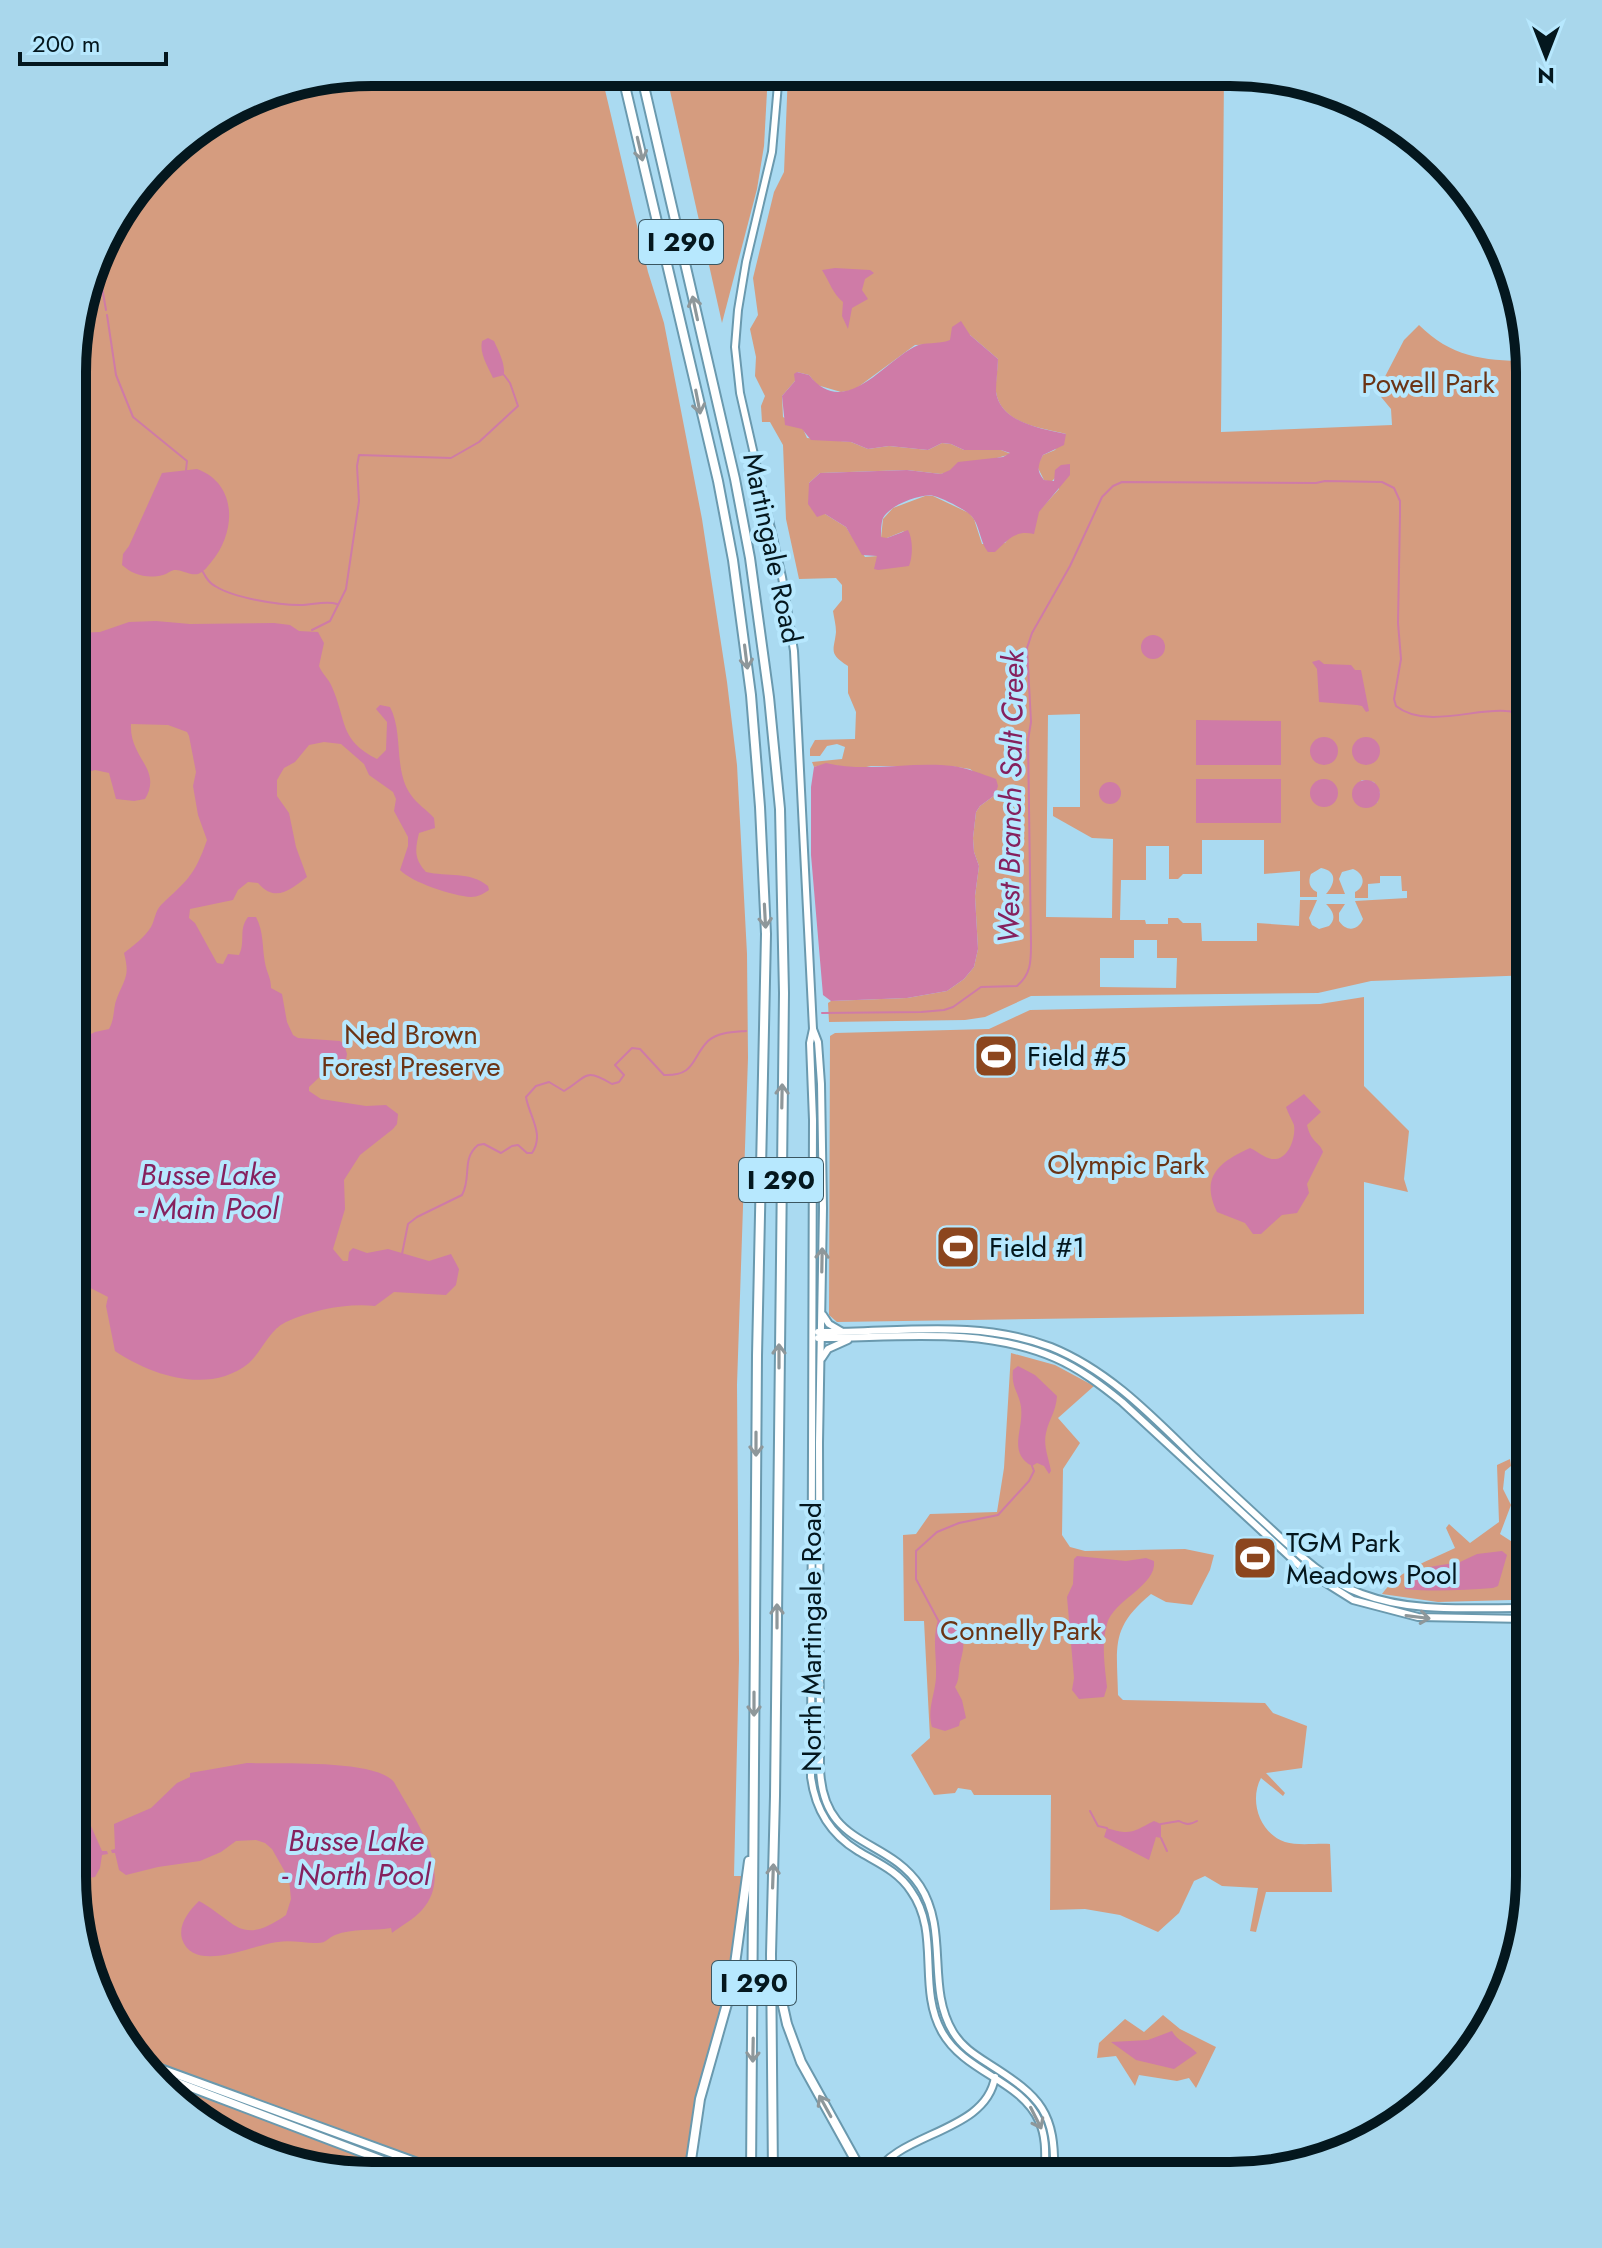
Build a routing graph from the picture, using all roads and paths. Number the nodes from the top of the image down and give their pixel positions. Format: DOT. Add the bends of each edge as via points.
graph roads {
  1 [pos="625,87"];
  2 [pos="644,87"];
  3 [pos="778,87"];
  4 [pos="813,1029"];
  5 [pos="821,1312"];
  6 [pos="844,1332"];
  7 [pos="811,1335"];
  8 [pos="820,1335"];
  9 [pos="854,1338"];
  10 [pos="821,1361"];
  11 [pos="1516,1608"];
  12 [pos="1516,1619"];
  13 [pos="753,1832"];
  14 [pos="771,1954"];
  15 [pos="161,2069"];
  16 [pos="999,2070"];
  17 [pos="994,2079"];
  18 [pos="172,2080"];
  19 [pos="387,2162"];
  20 [pos="416,2162"];
  21 [pos="691,2162"];
  22 [pos="751,2162"];
  23 [pos="773,2162"];
  24 [pos="856,2162"];
  25 [pos="886,2162"];
  26 [pos="1045,2162"];
  27 [pos="1054,2162"];
  1 -- 13 [label="highway, I 290, one-way" via="718,481 738,591 755,744 766,934"];
  14 -- 2 [label="highway, I 290, one-way" via="784,993 780,809 748,545"];
  3 -- 4 [label="street, Martingale Road" via="772,152 746,262 735,347 794,651"];
  5 -- 4 [label="street, Martingale Road, one-way" via="821,1110"];
  4 -- 7 [label="street, Martingale Road"];
  5 -- 6 [label="street"];
  5 -- 8 [label="street, Martingale Road"];
  6 -- 8 [label="street"];
  6 -- 11 [label="street" via="957,1328 1005,1334 1055,1349 1129,1396 1292,1547 1351,1590 1414,1607"];
  7 -- 8 [label="street"];
  7 -- 17 [label="street, North Martingale Road" via="811,1768 816,1801 843,1841 897,1874 914,1894 927,1924 932,2002 940,2029 963,2058"];
  8 -- 9 [label="street"];
  8 -- 10 [label="street, North Martingale Road"];
  9 -- 10 [label="street" via="828,1349"];
  9 -- 12 [label="street, one-way" via="984,1339 1056,1358 1122,1402 1292,1559 1353,1600 1418,1617"];
  10 -- 16 [label="street, North Martingale Road" via="822,1790 847,1833 893,1859 918,1884 935,1922 941,2003 948,2023 965,2048"];
  13 -- 21 [label="highway" via="732,1986 700,2099"];
  13 -- 22 [label="highway, I 290, one-way"];
  14 -- 23 [label="highway, I 290"];
  24 -- 14 [label="highway, one-way" via="801,2062"];
  15 -- 20 [label="main road"];
  16 -- 17 [label="street"];
  16 -- 27 [label="street, North Martingale Road" via="1029,2092 1047,2117"];
  17 -- 25 [label="street" via="974,2111"];
  17 -- 26 [label="street, North Martingale Road, one-way" via="1025,2100 1039,2121"];
  18 -- 19 [label="main road"];
}
